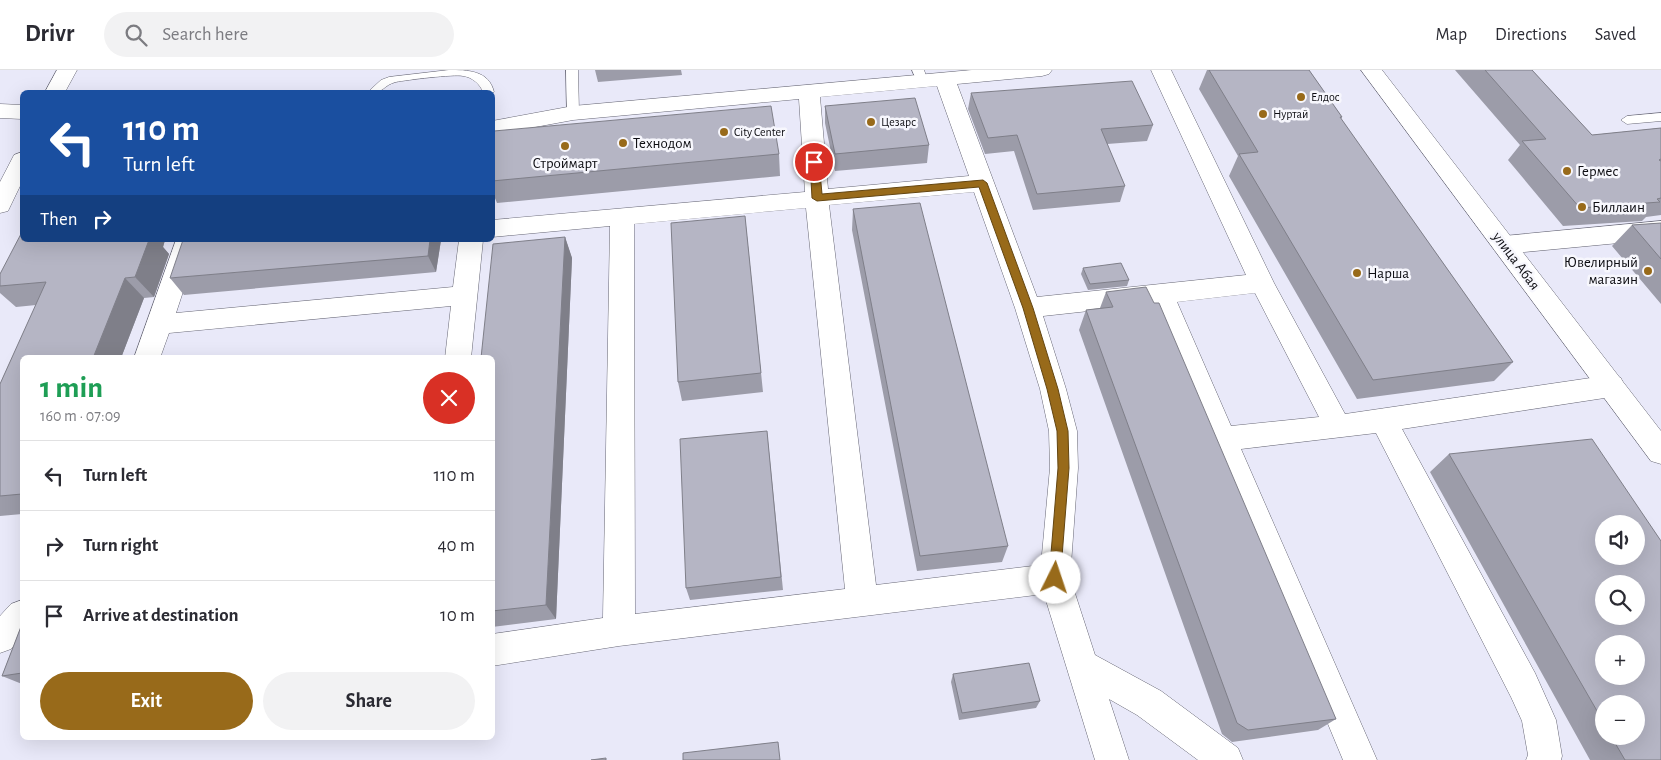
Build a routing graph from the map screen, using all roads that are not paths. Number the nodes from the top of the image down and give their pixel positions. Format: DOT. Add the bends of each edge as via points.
graph roads {
  1 [pos="67,70"];
  2 [pos="572,70"];
  3 [pos="1042,70"];
  4 [pos="1161,70"];
  5 [pos="1371,70"];
  6 [pos="928,77"];
  7 [pos="56,90"];
  8 [pos="376,90"];
  9 [pos="488,90"];
  10 [pos="809,91"];
  11 [pos="0,111"];
  12 [pos="20,112"];
  13 [pos="573,113"];
  14 [pos="1661,117"];
  15 [pos="1627,120"];
  16 [pos="495,128"];
  17 [pos="15,171"];
  18 [pos="983,183"];
  19 [pos="817,198"];
  20 [pos="0,205"];
  21 [pos="622,216"];
  22 [pos="495,228"];
  23 [pos="1661,230"];
  24 [pos="187,242"];
  25 [pos="471,242"];
  26 [pos="1504,245"];
  27 [pos="1262,283"];
  28 [pos="1161,294"];
  29 [pos="465,296"];
  30 [pos="1028,308"];
  31 [pos="159,324"];
  32 [pos="148,355"];
  33 [pos="458,355"];
  34 [pos="1611,386"];
  35 [pos="1383,420"];
  36 [pos="1338,427"];
  37 [pos="1223,439"];
  38 [pos="1661,452"];
  39 [pos="1055,578"];
  40 [pos="862,602"];
  41 [pos="20,617"];
  42 [pos="619,632"];
  43 [pos="0,638"];
  44 [pos="495,650"];
  45 [pos="1082,664"];
  46 [pos="1112,760"];
  47 [pos="1226,760"];
  48 [pos="1360,760"];
  49 [pos="1543,760"];
  1 -- 7 [label="street"];
  2 -- 13 [label="lane"];
  3 -- 6 [label="street"];
  4 -- 27 [label="street"];
  5 -- 26 [label="street, улица Абая"];
  6 -- 10 [label="street"];
  6 -- 18 [label="street"];
  8 -- 9 [label="lane" via="393,79 464,72 478,77"];
  10 -- 13 [label="street"];
  10 -- 19 [label="street"];
  11 -- 12 [label="street"];
  13 -- 16 [label="street"];
  14 -- 15 [label="lane"];
  17 -- 20 [label="street"];
  18 -- 19 [label="street"];
  18 -- 30 [label="street"];
  19 -- 21 [label="street"];
  19 -- 40 [label="street"];
  21 -- 22 [label="street"];
  21 -- 42 [label="street"];
  23 -- 26 [label="street"];
  24 -- 31 [label="street"];
  25 -- 29 [label="street"];
  26 -- 34 [label="street, улица Абая"];
  27 -- 28 [label="street"];
  27 -- 36 [label="street"];
  28 -- 30 [label="street"];
  28 -- 37 [label="street"];
  29 -- 31 [label="street"];
  29 -- 33 [label="street"];
  30 -- 39 [label="street" via="1053,389 1062,431 1064,468"];
  31 -- 32 [label="street"];
  34 -- 35 [label="street"];
  34 -- 38 [label="street, улица Абая"];
  35 -- 36 [label="street"];
  35 -- 49 [label="street" via="1523,685 1539,720"];
  36 -- 37 [label="street"];
  37 -- 48 [label="street"];
  39 -- 40 [label="street"];
  39 -- 45 [label="street"];
  40 -- 42 [label="street"];
  41 -- 43 [label="street"];
  42 -- 44 [label="street"];
  45 -- 46 [label="street"];
  45 -- 47 [label="street" via="1149,703"];
}
